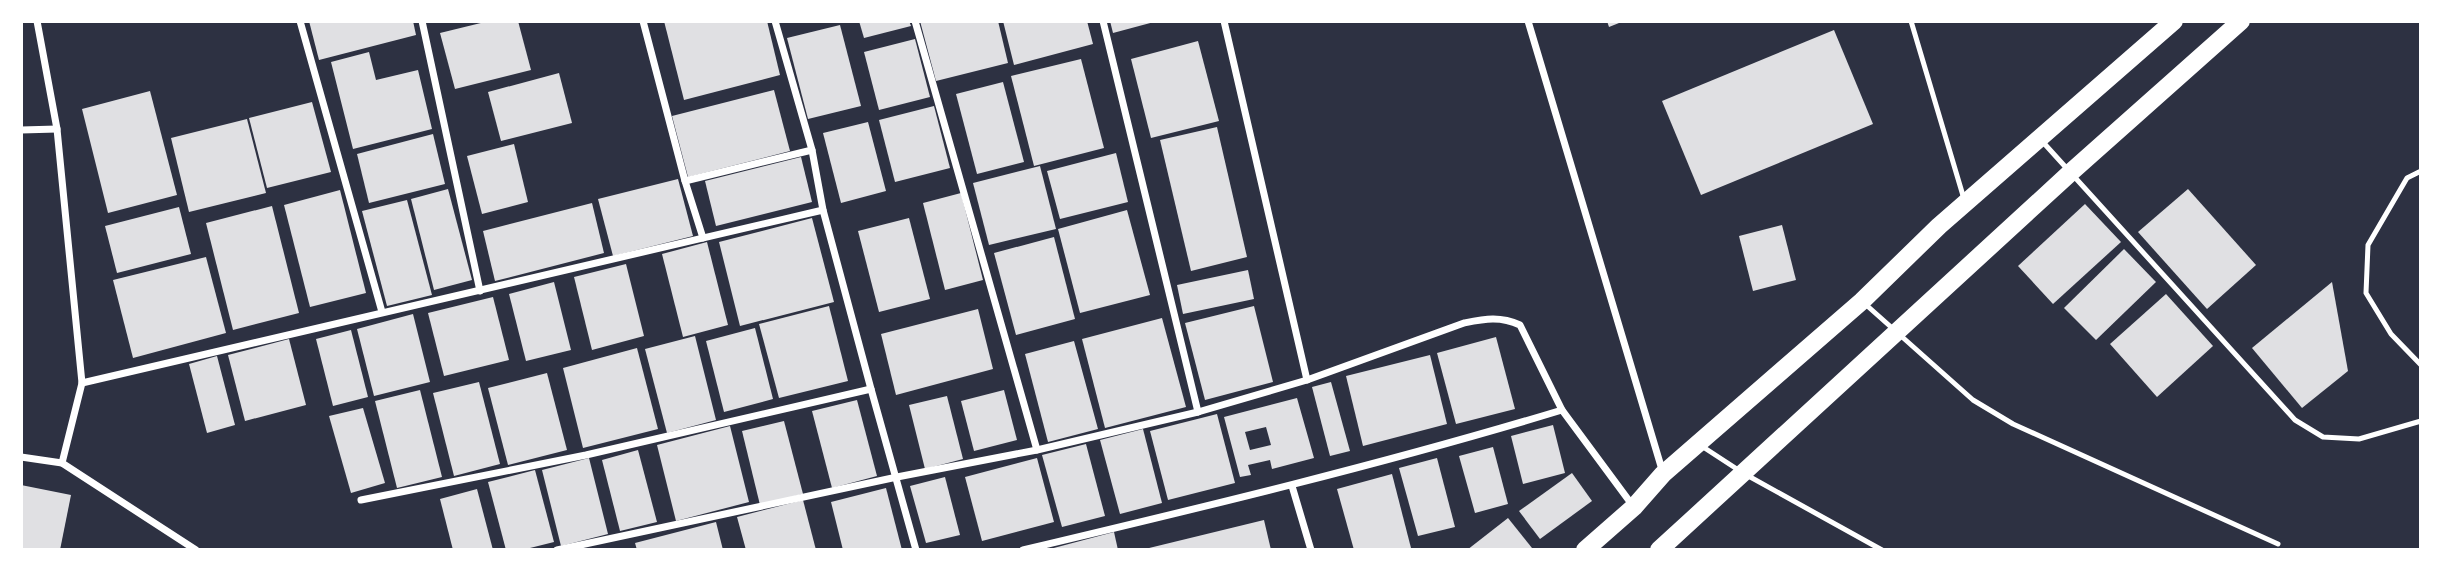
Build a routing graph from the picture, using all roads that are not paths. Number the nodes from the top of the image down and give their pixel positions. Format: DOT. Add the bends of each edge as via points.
graph roads {
  1 [pos="37,21"];
  2 [pos="300,21"];
  3 [pos="422,21"];
  4 [pos="643,21"];
  5 [pos="775,21"];
  6 [pos="915,21"];
  7 [pos="1103,21"];
  8 [pos="1224,21"];
  9 [pos="1528,21"];
  10 [pos="1911,21"];
  11 [pos="2174,21"];
  12 [pos="2241,21"];
  13 [pos="57,129"];
  14 [pos="21,130"];
  15 [pos="2040,140"];
  16 [pos="811,150"];
  17 [pos="2421,171"];
  18 [pos="2070,173"];
  19 [pos="685,181"];
  20 [pos="1965,203"];
  21 [pos="823,210"];
  22 [pos="703,238"];
  23 [pos="480,290"];
  24 [pos="1862,301"];
  25 [pos="382,312"];
  26 [pos="1896,332"];
  27 [pos="2421,365"];
  28 [pos="1307,380"];
  29 [pos="82,383"];
  30 [pos="871,389"];
  31 [pos="1562,410"];
  32 [pos="1198,412"];
  33 [pos="2421,421"];
  34 [pos="1697,444"];
  35 [pos="1037,450"];
  36 [pos="21,457"];
  37 [pos="62,463"];
  38 [pos="1743,473"];
  39 [pos="1663,474"];
  40 [pos="897,477"];
  41 [pos="1292,486"];
  42 [pos="361,500"];
  43 [pos="1634,507"];
  44 [pos="2278,544"];
  45 [pos="196,550"];
  46 [pos="557,550"];
  47 [pos="916,550"];
  48 [pos="1023,550"];
  49 [pos="1311,550"];
  50 [pos="1585,550"];
  51 [pos="1659,550"];
  52 [pos="1882,550"];
  1 -- 13 [label="street"];
  2 -- 25 [label="street"];
  3 -- 23 [label="street"];
  4 -- 19 [label="street"];
  5 -- 16 [label="street"];
  6 -- 35 [label="street"];
  7 -- 32 [label="street"];
  8 -- 28 [label="street"];
  9 -- 39 [label="street"];
  10 -- 20 [label="lane"];
  11 -- 15 [label="main road"];
  12 -- 18 [label="main road"];
  13 -- 14 [label="street"];
  13 -- 29 [label="street"];
  15 -- 18 [label="lane"];
  15 -- 20 [label="main road"];
  16 -- 19 [label="street"];
  16 -- 21 [label="street"];
  17 -- 27 [label="lane" via="2407,178 2368,245 2366,293 2391,334"];
  18 -- 26 [label="main road"];
  18 -- 33 [label="lane" via="2295,420 2323,437 2359,439"];
  19 -- 22 [label="street"];
  20 -- 24 [label="main road"];
  21 -- 22 [label="street"];
  21 -- 30 [label="street"];
  22 -- 23 [label="street"];
  23 -- 25 [label="street"];
  24 -- 26 [label="lane"];
  24 -- 34 [label="main road"];
  25 -- 29 [label="street"];
  26 -- 38 [label="main road"];
  26 -- 44 [label="lane" via="1973,400 2013,424"];
  28 -- 31 [label="street" via="1464,323 1505,319 1520,325 1526,334"];
  28 -- 32 [label="street"];
  29 -- 37 [label="street"];
  30 -- 40 [label="street"];
  30 -- 42 [label="street" via="586,455"];
  31 -- 41 [label="street"];
  31 -- 43 [label="street"];
  32 -- 35 [label="street"];
  34 -- 38 [label="lane"];
  34 -- 39 [label="main road"];
  35 -- 40 [label="street"];
  36 -- 37 [label="street"];
  37 -- 45 [label="street"];
  38 -- 51 [label="main road"];
  38 -- 52 [label="lane"];
  39 -- 43 [label="main road"];
  40 -- 46 [label="street"];
  40 -- 47 [label="street"];
  41 -- 48 [label="street"];
  41 -- 49 [label="street"];
  43 -- 50 [label="main road"];
}
